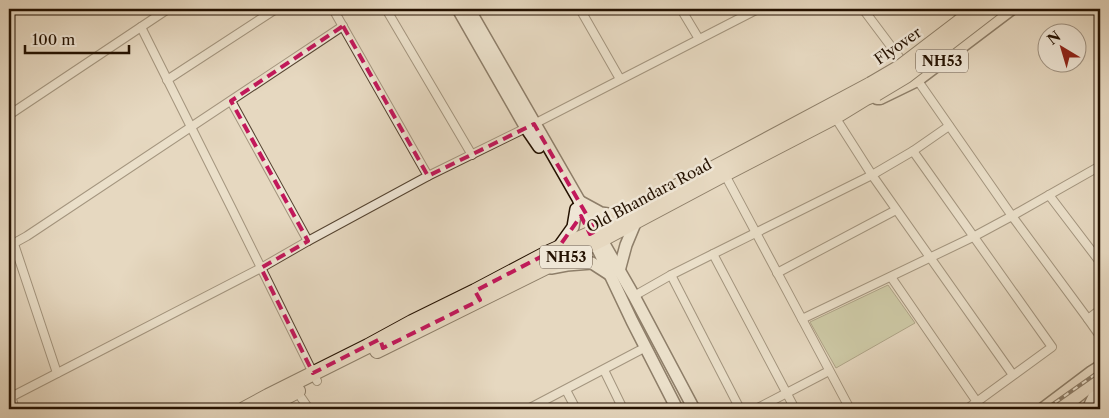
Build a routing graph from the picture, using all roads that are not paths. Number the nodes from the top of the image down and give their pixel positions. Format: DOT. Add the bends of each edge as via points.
graph roads {
  1 [pos="168,9"];
  2 [pos="276,9"];
  3 [pos="333,9"];
  4 [pos="386,9"];
  5 [pos="458,9"];
  6 [pos="469,9"];
  7 [pos="580,9"];
  8 [pos="681,9"];
  9 [pos="758,9"];
  10 [pos="863,9"];
  11 [pos="976,9"];
  12 [pos="993,9"];
  13 [pos="1011,9"];
  14 [pos="960,10"];
  15 [pos="343,26"];
  16 [pos="141,27"];
  17 [pos="699,39"];
  18 [pos="900,59"];
  19 [pos="167,80"];
  20 [pos="620,80"];
  21 [pos="917,80"];
  22 [pos="868,91"];
  23 [pos="231,101"];
  24 [pos="9,116"];
  25 [pos="835,117"];
  26 [pos="530,126"];
  27 [pos="949,126"];
  28 [pos="191,128"];
  29 [pos="913,151"];
  30 [pos="472,154"];
  31 [pos="1098,167"];
  32 [pos="723,169"];
  33 [pos="872,175"];
  34 [pos="428,176"];
  35 [pos="1100,176"];
  36 [pos="1050,194"];
  37 [pos="577,205"];
  38 [pos="896,210"];
  39 [pos="622,216"];
  40 [pos="1012,216"];
  41 [pos="636,221"];
  42 [pos="755,232"];
  43 [pos="596,237"];
  44 [pos="974,237"];
  45 [pos="308,241"];
  46 [pos="11,245"];
  47 [pos="558,248"];
  48 [pos="713,254"];
  49 [pos="931,258"];
  50 [pos="1100,262"];
  51 [pos="261,268"];
  52 [pos="538,271"];
  53 [pos="615,273"];
  54 [pos="777,273"];
  55 [pos="671,274"];
  56 [pos="891,277"];
  57 [pos="478,295"];
  58 [pos="634,296"];
  59 [pos="1100,310"];
  60 [pos="802,319"];
  61 [pos="1088,319"];
  62 [pos="1100,336"];
  63 [pos="646,347"];
  64 [pos="1100,368"];
  65 [pos="604,370"];
  66 [pos="830,371"];
  67 [pos="57,373"];
  68 [pos="1013,375"];
  69 [pos="315,377"];
  70 [pos="1100,378"];
  71 [pos="1100,384"];
  72 [pos="295,388"];
  73 [pos="566,390"];
  74 [pos="10,393"];
  75 [pos="787,393"];
  76 [pos="977,402"];
  77 [pos="15,409"];
  78 [pos="244,409"];
  79 [pos="263,409"];
  80 [pos="309,409"];
  81 [pos="529,409"];
  82 [pos="576,409"];
  83 [pos="623,409"];
  84 [pos="677,409"];
  85 [pos="694,409"];
  86 [pos="740,409"];
  87 [pos="756,409"];
  88 [pos="795,409"];
  89 [pos="850,409"];
  90 [pos="967,409"];
  91 [pos="1043,409"];
  92 [pos="1061,409"];
  93 [pos="1088,409"];
  1 -- 16 [label="street"];
  2 -- 19 [label="street"];
  3 -- 15 [label="street"];
  4 -- 30 [label="street"];
  5 -- 26 [label="main road"];
  6 -- 26 [label="main road"];
  7 -- 20 [label="street"];
  8 -- 17 [label="street"];
  9 -- 17 [label="street"];
  10 -- 18 [label="street"];
  11 -- 22 [label="highway, Flyover / NH53, bridge"];
  12 -- 22 [label="highway, Flyover, bridge" via="906,76"];
  13 -- 21 [label="main road, Old Bhandara Road / NH53"];
  14 -- 18 [label="main road, NH53"];
  15 -- 23 [label="street"];
  15 -- 34 [label="street"];
  16 -- 19 [label="street"];
  16 -- 24 [label="street"];
  17 -- 20 [label="street"];
  18 -- 21 [label="street"];
  18 -- 22 [label="main road, NH53" via="866,80"];
  19 -- 28 [label="street"];
  20 -- 26 [label="street"];
  21 -- 22 [label="main road, Old Bhandara Road / NH53" via="880,98"];
  21 -- 27 [label="street"];
  22 -- 25 [label="highway, Old Bhandara Road / NH53"];
  22 -- 32 [label="highway, NH53" via="822,110"];
  23 -- 28 [label="street"];
  23 -- 45 [label="street"];
  25 -- 32 [label="highway, Old Bhandara Road / NH53"];
  25 -- 33 [label="street"];
  26 -- 30 [label="street"];
  26 -- 37 [label="main road"];
  27 -- 29 [label="street"];
  27 -- 40 [label="street"];
  28 -- 46 [label="street"];
  28 -- 51 [label="street"];
  29 -- 33 [label="street"];
  29 -- 44 [label="street"];
  30 -- 34 [label="street"];
  31 -- 35 [label="street"];
  31 -- 36 [label="street"];
  32 -- 39 [label="highway, NH53" via="665,192"];
  32 -- 41 [label="highway, Old Bhandara Road / NH53"];
  32 -- 42 [label="street"];
  33 -- 38 [label="street"];
  33 -- 42 [label="street"];
  34 -- 45 [label="street"];
  36 -- 40 [label="street"];
  36 -- 50 [label="street"];
  37 -- 39 [label="main road"];
  37 -- 43 [label="main road"];
  37 -- 47 [label="main road" via="573,228"];
  38 -- 49 [label="street"];
  38 -- 54 [label="street"];
  39 -- 43 [label="highway, NH53"];
  40 -- 44 [label="street"];
  40 -- 61 [label="street"];
  41 -- 43 [label="highway, Old Bhandara Road / NH53"];
  41 -- 53 [label="main road"];
  42 -- 48 [label="street"];
  42 -- 54 [label="street"];
  43 -- 47 [label="highway, NH53"];
  43 -- 52 [label="highway, Old Bhandara Road / NH53"];
  43 -- 53 [label="main road"];
  44 -- 49 [label="street"];
  44 -- 68 [label="street" via="1052,347"];
  45 -- 51 [label="street"];
  46 -- 67 [label="street"];
  47 -- 57 [label="highway, NH53"];
  48 -- 55 [label="street"];
  48 -- 75 [label="street"];
  49 -- 56 [label="street"];
  49 -- 68 [label="street"];
  51 -- 67 [label="street"];
  51 -- 69 [label="street"];
  52 -- 53 [label="main road" via="592,262"];
  52 -- 57 [label="highway, Old Bhandara Road / NH53"];
  53 -- 58 [label="main road"];
  53 -- 63 [label="main road" via="632,321"];
  54 -- 60 [label="street"];
  55 -- 58 [label="street"];
  55 -- 86 [label="street"];
  56 -- 60 [label="street"];
  56 -- 76 [label="street"];
  57 -- 69 [label="highway, Old Bhandara Road / NH53"];
  58 -- 85 [label="main road"];
  59 -- 61 [label="street"];
  60 -- 66 [label="street"];
  61 -- 62 [label="street"];
  63 -- 65 [label="street"];
  63 -- 84 [label="main road"];
  64 -- 91 [label="main road"];
  65 -- 73 [label="street"];
  65 -- 83 [label="street"];
  66 -- 75 [label="street"];
  66 -- 89 [label="street"];
  67 -- 74 [label="street"];
  68 -- 76 [label="street"];
  69 -- 72 [label="highway, Old Bhandara Road / NH53"];
  70 -- 92 [label="main road"];
  71 -- 93 [label="main road"];
  72 -- 78 [label="highway, NH53" via="268,396"];
  72 -- 79 [label="highway, Old Bhandara Road / NH53"];
  72 -- 80 [label="street"];
  73 -- 81 [label="street"];
  73 -- 82 [label="street"];
  74 -- 77 [label="street"];
  75 -- 87 [label="street"];
  75 -- 88 [label="street"];
  76 -- 90 [label="street"];
}
